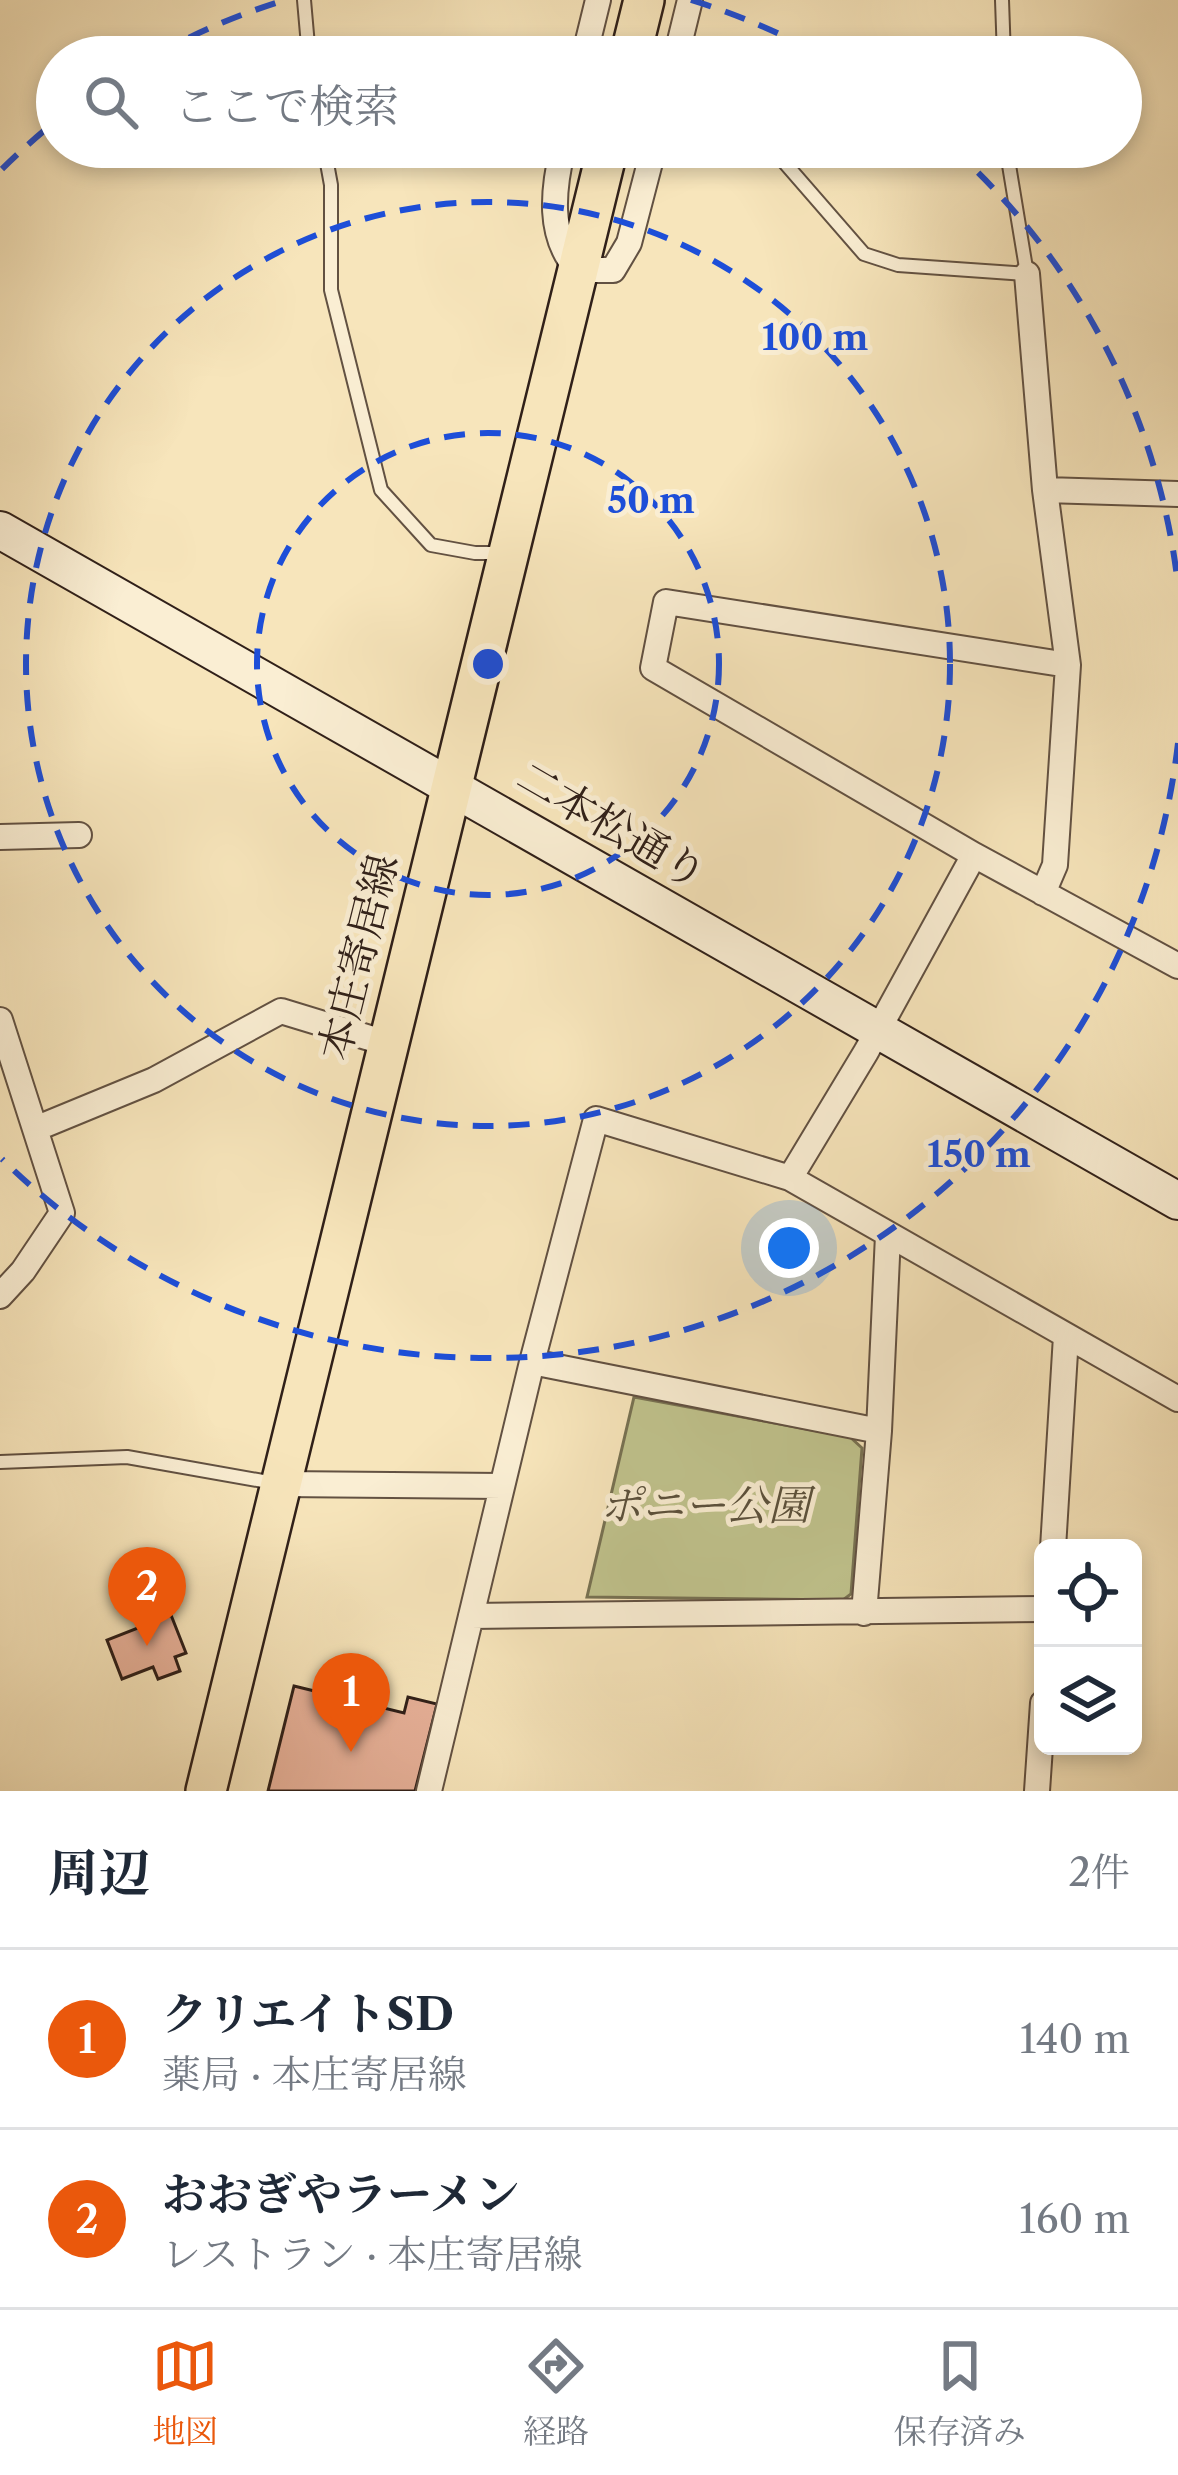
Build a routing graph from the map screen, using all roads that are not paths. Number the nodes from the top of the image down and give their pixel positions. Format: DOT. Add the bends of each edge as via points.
graph roads {
  1 [pos="304,0"];
  2 [pos="598,0"];
  3 [pos="644,0"];
  4 [pos="690,0"];
  5 [pos="1002,0"];
  6 [pos="308,36"];
  7 [pos="589,36"];
  8 [pos="635,36"];
  9 [pos="681,36"];
  10 [pos="1003,36"];
  11 [pos="328,168"];
  12 [pos="558,168"];
  13 [pos="603,168"];
  14 [pos="648,168"];
  15 [pos="789,168"];
  16 [pos="1009,168"];
  17 [pos="578,270"];
  18 [pos="1027,274"];
  19 [pos="1045,490"];
  20 [pos="1178,494"];
  21 [pos="0,530"];
  22 [pos="507,553"];
  23 [pos="1068,665"];
  24 [pos="451,784"];
  25 [pos="79,835"];
  26 [pos="0,837"];
  27 [pos="974,855"];
  28 [pos="1043,893"];
  29 [pos="1178,966"];
  30 [pos="0,1020"];
  31 [pos="877,1032"];
  32 [pos="386,1043"];
  33 [pos="35,1129"];
  34 [pos="790,1178"];
  35 [pos="1178,1201"];
  36 [pos="888,1235"];
  37 [pos="0,1296"];
  38 [pos="1066,1336"];
  39 [pos="532,1362"];
  40 [pos="1178,1399"];
  41 [pos="879,1432"];
  42 [pos="0,1462"];
  43 [pos="281,1484"];
  44 [pos="502,1486"];
  45 [pos="1054,1539"];
  46 [pos="1034,1609"];
  47 [pos="863,1613"];
  48 [pos="471,1616"];
  49 [pos="1039,1755"];
  50 [pos="206,1791"];
  51 [pos="429,1791"];
  52 [pos="1037,1791"];
  1 -- 6 [label="lane"];
  2 -- 7 [label="street"];
  3 -- 8 [label="main road"];
  4 -- 9 [label="street"];
  5 -- 10 [label="lane"];
  11 -- 22 [label="lane" via="331,290 381,490 431,545"];
  12 -- 17 [label="street" via="560,245"];
  13 -- 17 [label="main road, 本庄寄居線"];
  14 -- 17 [label="street" via="625,254 613,270"];
  15 -- 18 [label="lane" via="863,254 898,265"];
  16 -- 18 [label="lane"];
  17 -- 22 [label="main road, 本庄寄居線"];
  18 -- 19 [label="street"];
  19 -- 20 [label="street"];
  19 -- 23 [label="street"];
  21 -- 24 [label="street, 二本松通り"];
  22 -- 24 [label="main road, 本庄寄居線"];
  23 -- 27 [label="street" via="666,602 653,668"];
  23 -- 28 [label="street" via="1055,865"];
  24 -- 31 [label="street, 二本松通り"];
  24 -- 32 [label="main road, 本庄寄居線"];
  25 -- 26 [label="street"];
  27 -- 28 [label="street"];
  27 -- 31 [label="street"];
  28 -- 29 [label="street"];
  30 -- 33 [label="street"];
  31 -- 34 [label="street"];
  31 -- 35 [label="street, 二本松通り"];
  32 -- 33 [label="street" via="281,1011 154,1081"];
  32 -- 43 [label="main road, 本庄寄居線"];
  33 -- 37 [label="street" via="62,1214"];
  34 -- 36 [label="street"];
  34 -- 39 [label="street" via="596,1119"];
  36 -- 38 [label="street"];
  36 -- 41 [label="street"];
  38 -- 40 [label="street"];
  38 -- 45 [label="street"];
  39 -- 41 [label="street"];
  39 -- 44 [label="street"];
  41 -- 47 [label="street"];
  42 -- 43 [label="lane" via="127,1457"];
  43 -- 44 [label="street"];
  43 -- 50 [label="main road, 本庄寄居線"];
  44 -- 48 [label="street"];
  46 -- 47 [label="street"];
  47 -- 48 [label="street"];
  48 -- 51 [label="street"];
  49 -- 52 [label="street"];
}
